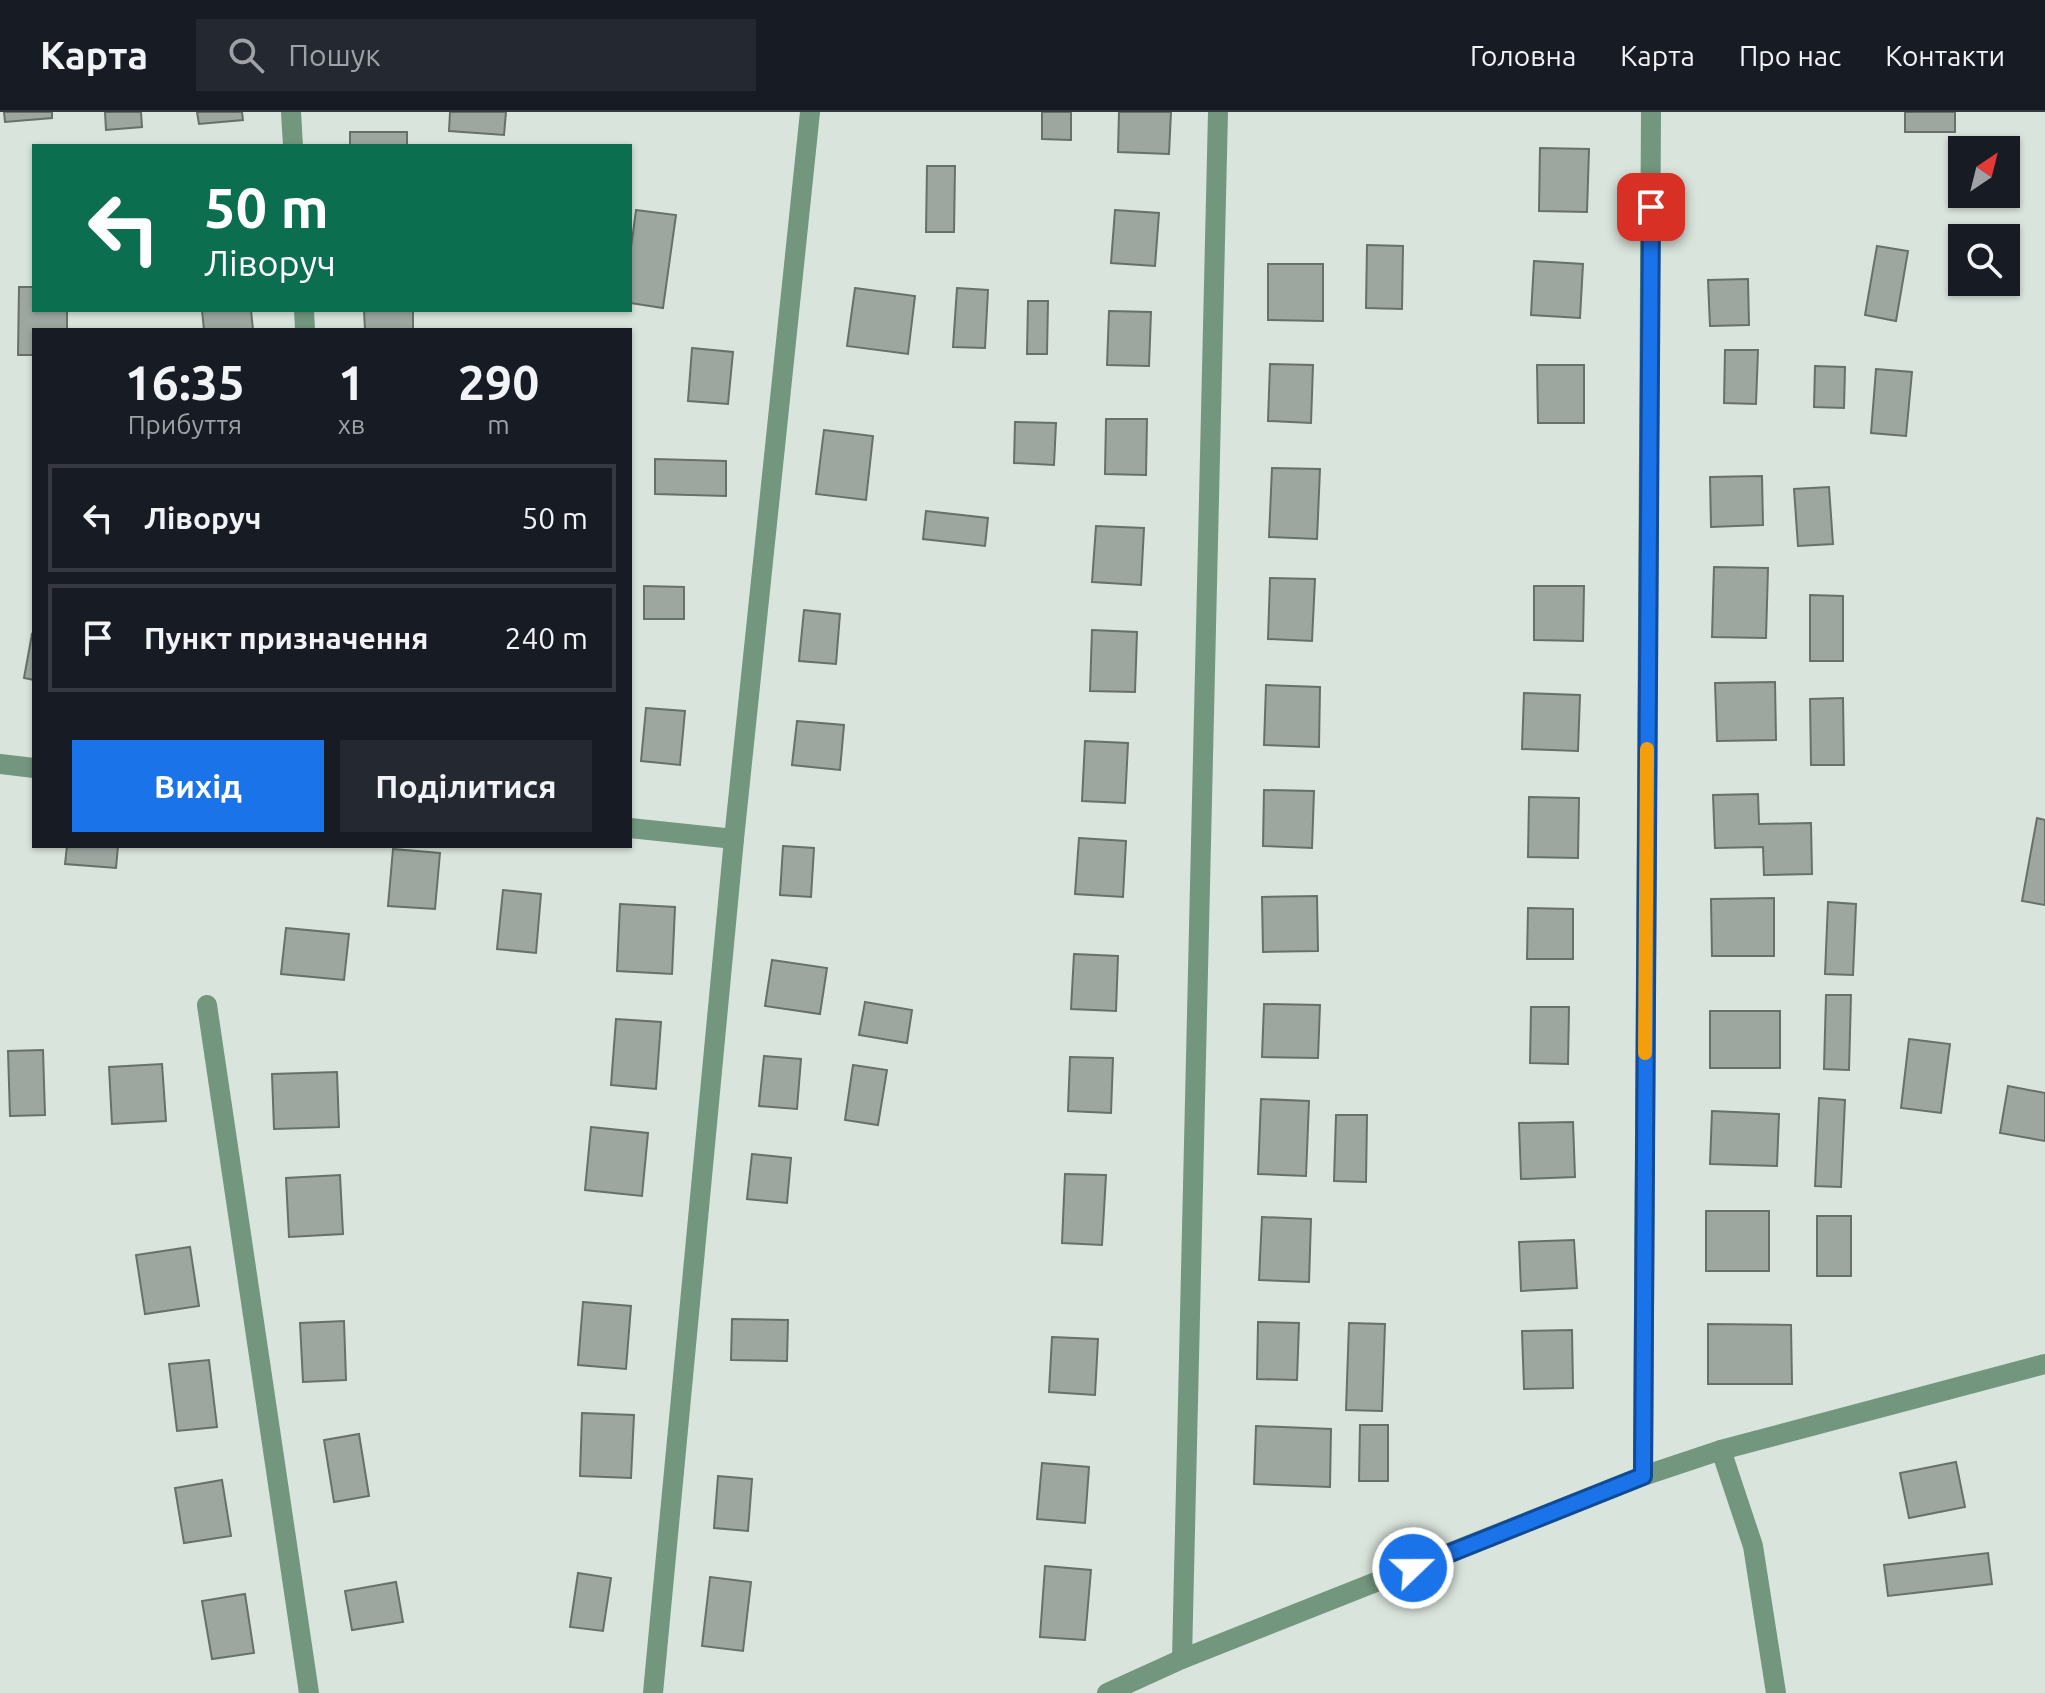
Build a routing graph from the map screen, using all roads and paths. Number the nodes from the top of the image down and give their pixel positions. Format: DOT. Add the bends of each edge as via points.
graph roads {
  1 [pos="291,112"];
  2 [pos="810,112"];
  3 [pos="1218,112"];
  4 [pos="1651,112"];
  5 [pos="293,144"];
  6 [pos="0,764"];
  7 [pos="32,768"];
  8 [pos="632,828"];
  9 [pos="734,839"];
  10 [pos="207,1005"];
  11 [pos="2045,1364"];
  12 [pos="1721,1450"];
  13 [pos="1643,1476"];
  14 [pos="1182,1659"];
  15 [pos="309,1693"];
  16 [pos="653,1693"];
  17 [pos="1107,1693"];
  18 [pos="1776,1693"];
  1 -- 5 [label="street"];
  2 -- 9 [label="street"];
  3 -- 14 [label="street"];
  4 -- 13 [label="street"];
  6 -- 7 [label="street"];
  8 -- 9 [label="street"];
  9 -- 16 [label="street"];
  10 -- 15 [label="street"];
  11 -- 12 [label="street"];
  12 -- 13 [label="street"];
  12 -- 18 [label="street" via="1753,1546"];
  13 -- 14 [label="street"];
  14 -- 17 [label="street"];
}
